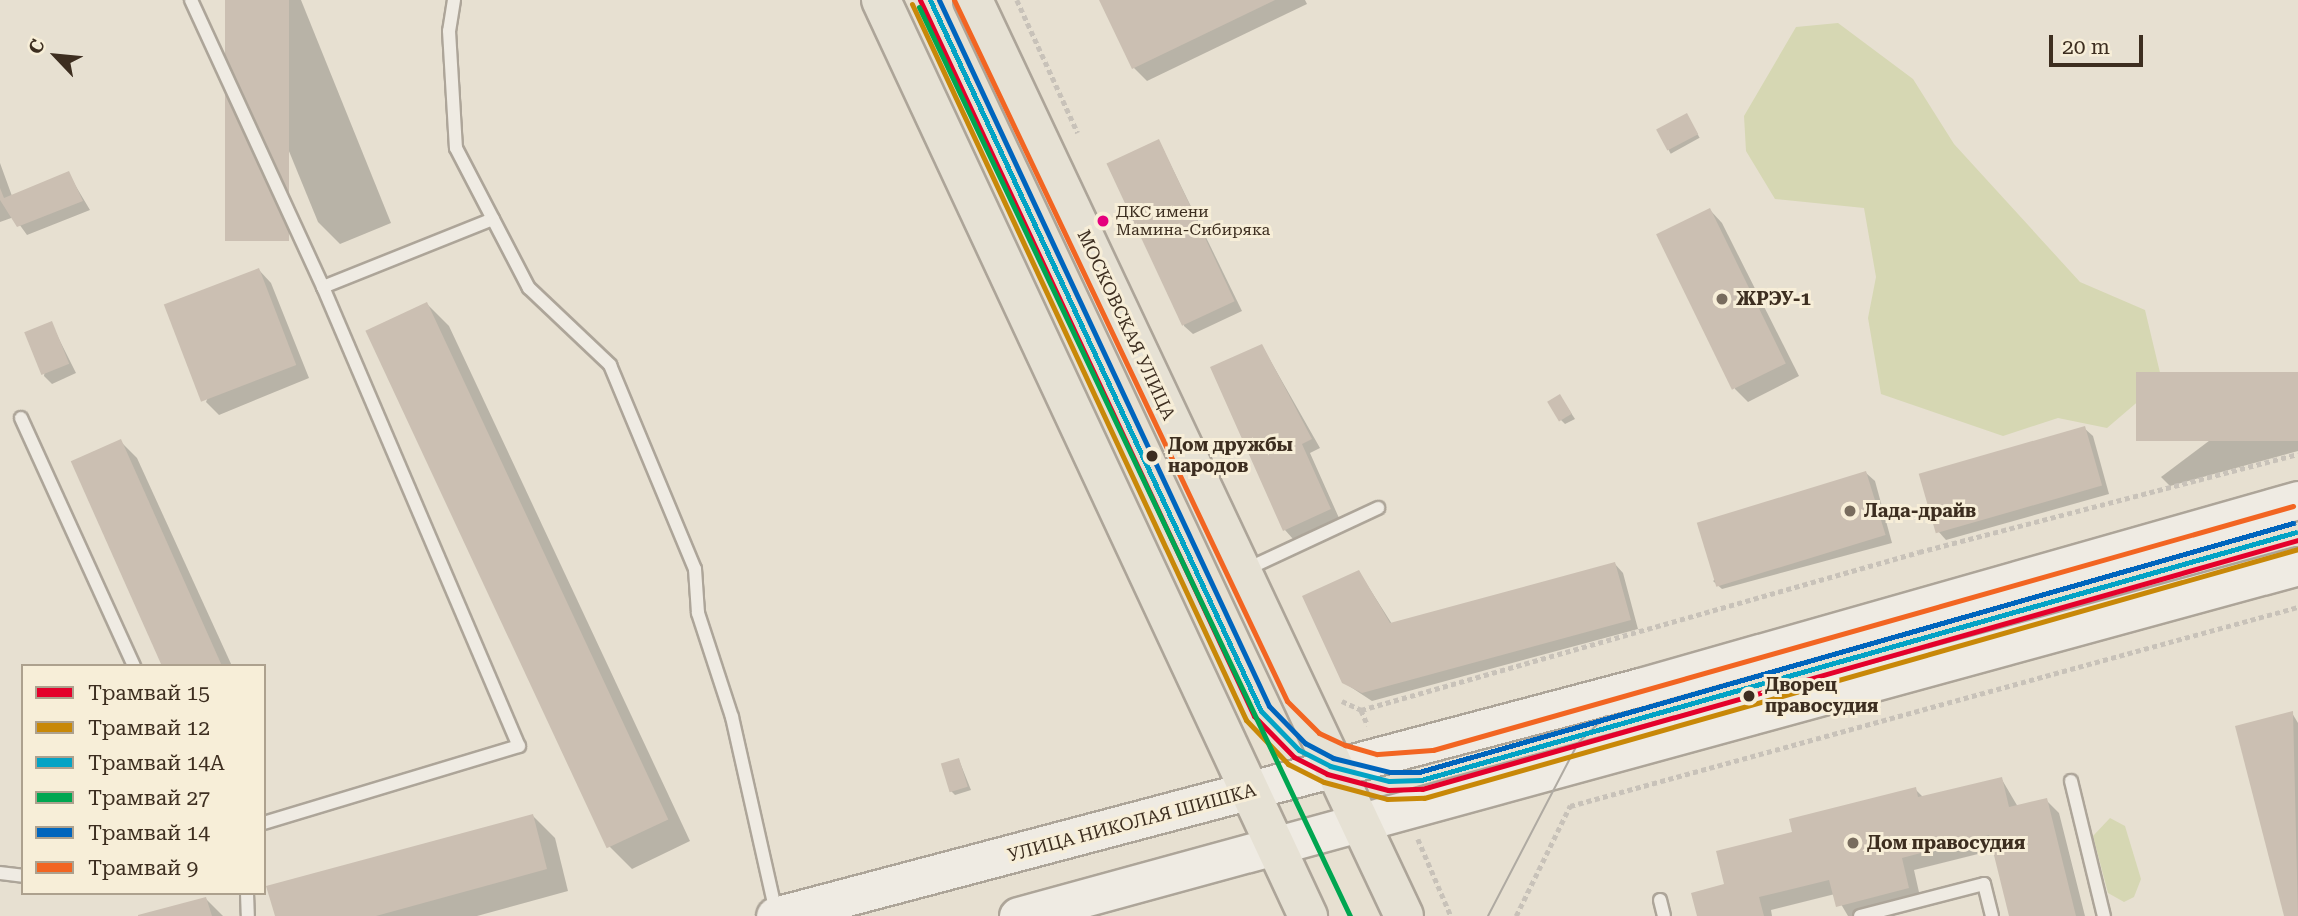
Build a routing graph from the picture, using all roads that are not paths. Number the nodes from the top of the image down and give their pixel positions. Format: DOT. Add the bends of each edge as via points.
graph roads {
  1 [pos="191,0"];
  2 [pos="454,0"];
  3 [pos="881,0"];
  4 [pos="973,0"];
  5 [pos="493,219"];
  6 [pos="323,288"];
  7 [pos="21,418"];
  8 [pos="2298,500"];
  9 [pos="1378,508"];
  10 [pos="2298,566"];
  11 [pos="1241,571"];
  12 [pos="133,664"];
  13 [pos="1334,769"];
  14 [pos="2071,781"];
  15 [pos="1250,792"];
  16 [pos="266,822"];
  17 [pos="1362,827"];
  18 [pos="1277,850"];
  19 [pos="0,873"];
  20 [pos="21,876"];
  21 [pos="247,895"];
  22 [pos="1660,900"];
  23 [pos="248,916"];
  24 [pos="776,916"];
  25 [pos="1018,916"];
  26 [pos="1308,916"];
  27 [pos="1404,916"];
  28 [pos="1664,916"];
  29 [pos="1860,916"];
  30 [pos="1992,916"];
  31 [pos="2104,916"];
  1 -- 6 [label="lane"];
  2 -- 5 [label="lane" via="450,32 456,148"];
  3 -- 15 [label="main road"];
  4 -- 11 [label="main road, МОСКОВСКАЯ УЛИЦА"];
  5 -- 6 [label="lane"];
  5 -- 24 [label="lane" via="529,288 610,365 695,569 698,613 732,717"];
  6 -- 16 [label="lane" via="519,746"];
  7 -- 12 [label="lane"];
  8 -- 13 [label="main road, УЛИЦА НИКОЛАЯ ШИШКА"];
  9 -- 11 [label="lane"];
  10 -- 17 [label="main road"];
  11 -- 13 [label="main road, МОСКОВСКАЯ УЛИЦА"];
  13 -- 15 [label="main road, УЛИЦА НИКОЛАЯ ШИШКА"];
  13 -- 17 [label="main road, МОСКОВСКАЯ УЛИЦА"];
  14 -- 31 [label="lane"];
  15 -- 18 [label="main road"];
  15 -- 24 [label="main road, УЛИЦА НИКОЛАЯ ШИШКА"];
  17 -- 18 [label="main road"];
  17 -- 27 [label="main road, МОСКОВСКАЯ УЛИЦА"];
  18 -- 25 [label="main road"];
  18 -- 26 [label="main road"];
  19 -- 20 [label="lane"];
  21 -- 23 [label="lane"];
  22 -- 28 [label="lane"];
  29 -- 30 [label="lane" via="1984,884"];
}
